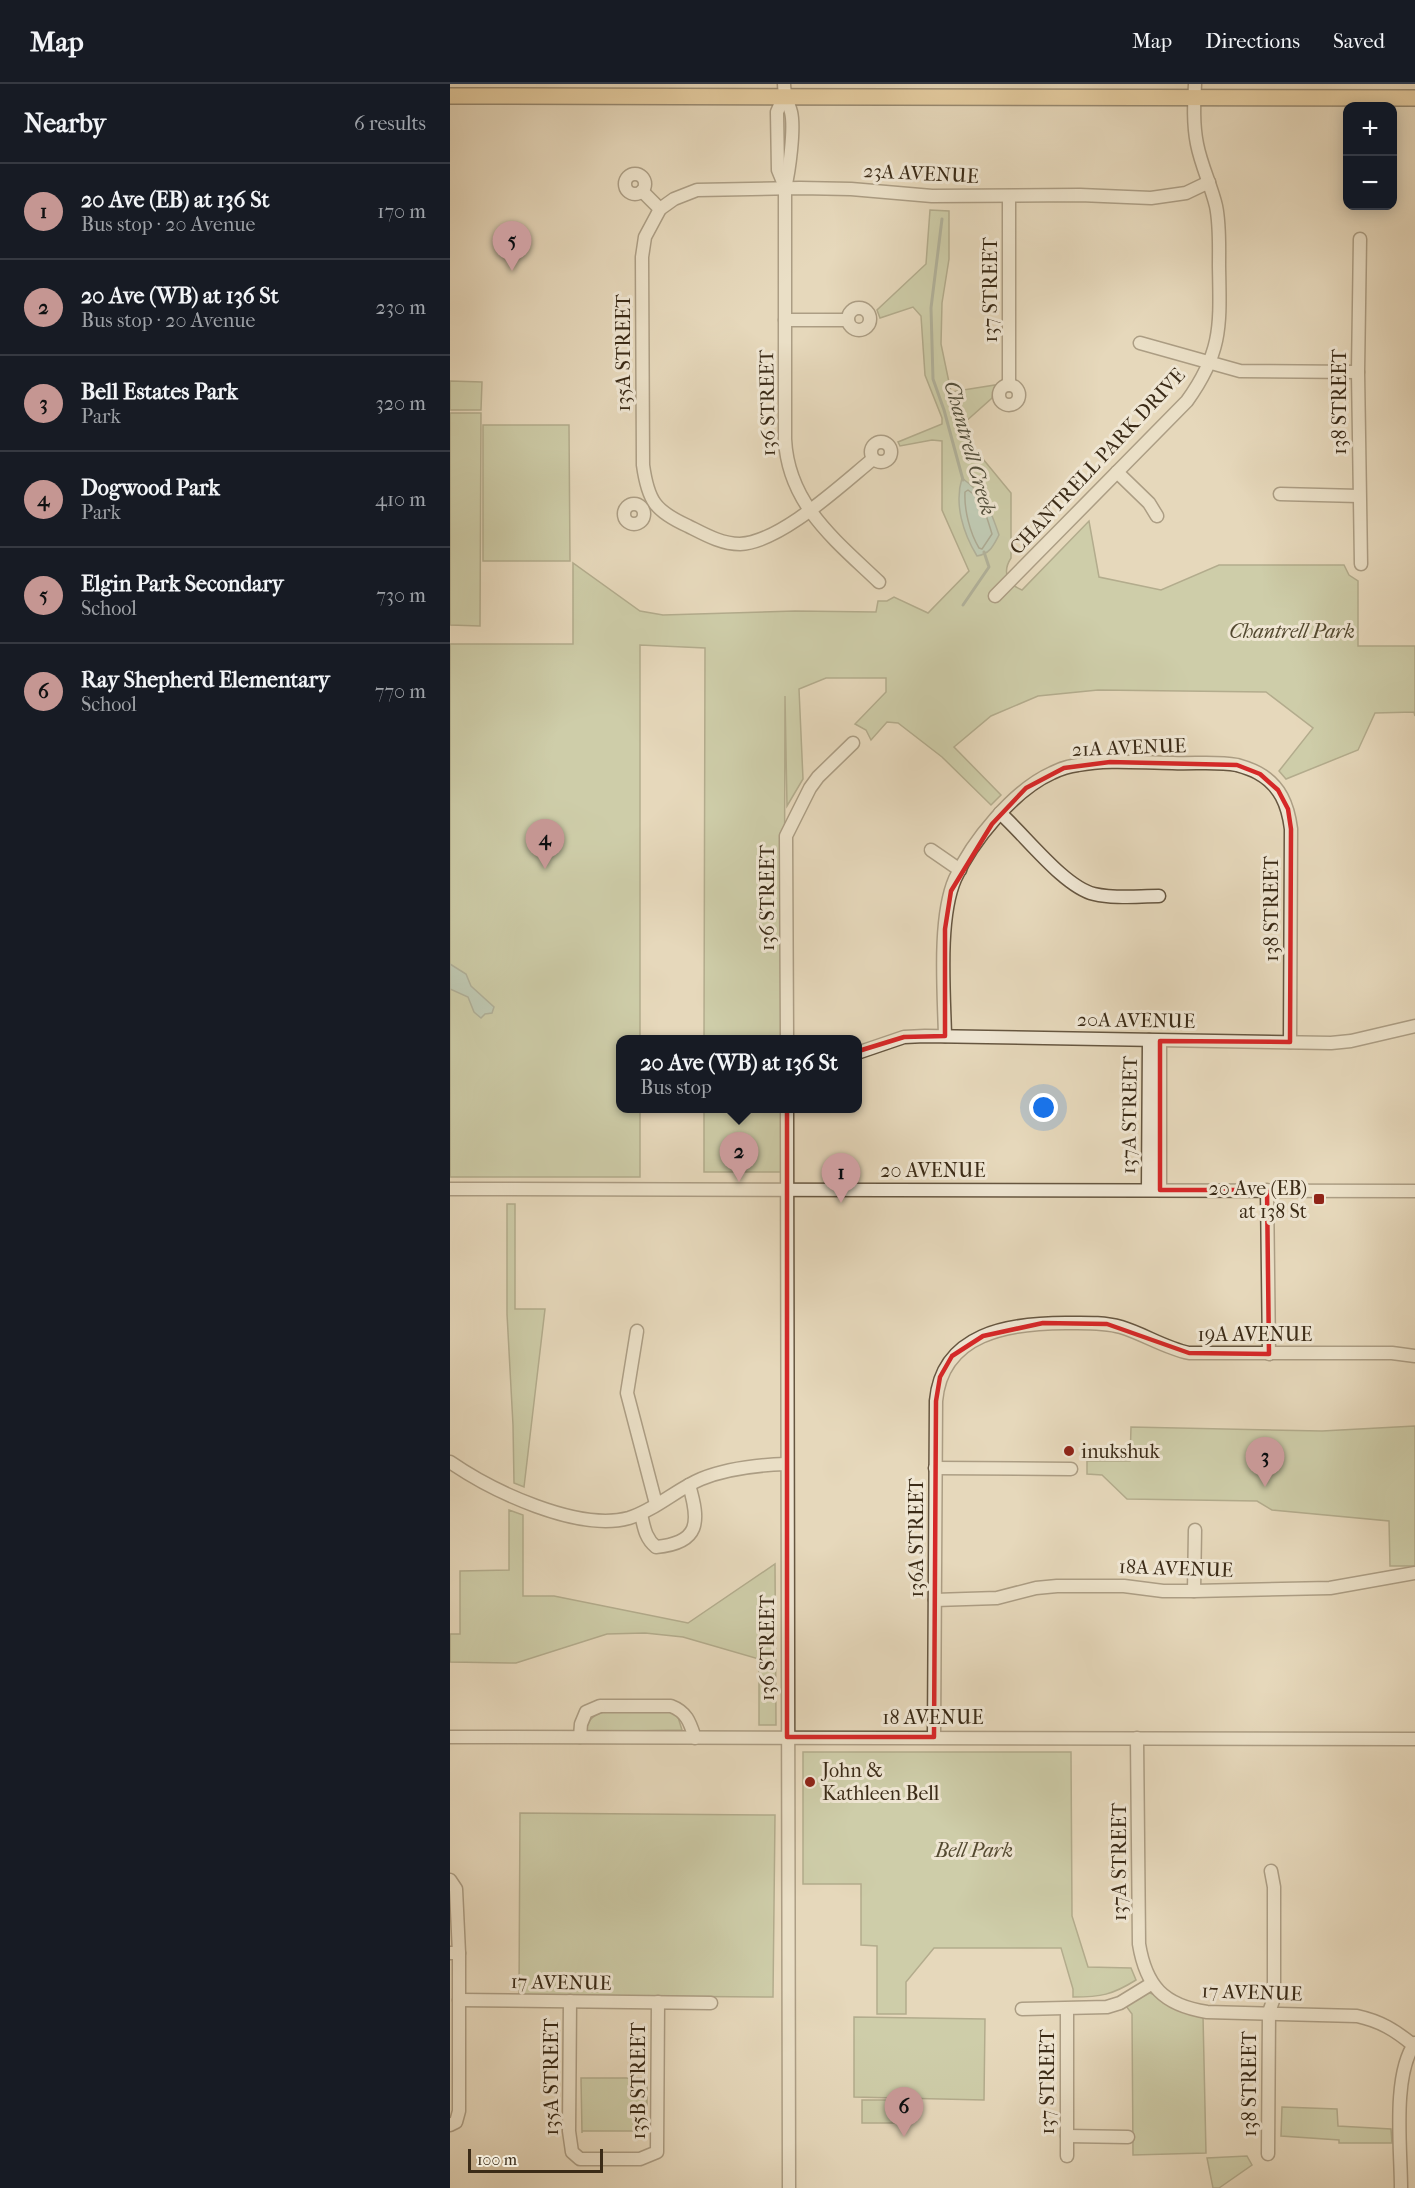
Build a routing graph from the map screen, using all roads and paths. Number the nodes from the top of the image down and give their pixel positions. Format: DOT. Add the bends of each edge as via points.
graph roads {
  1 [pos="784,90"];
  2 [pos="1195,91"];
  3 [pos="450,96"];
  4 [pos="1415,98"];
  5 [pos="1209,182"];
  6 [pos="785,188"];
  7 [pos="642,191"];
  8 [pos="1009,196"];
  9 [pos="660,209"];
  10 [pos="1360,239"];
  11 [pos="785,320"];
  12 [pos="848,320"];
  13 [pos="1140,344"];
  14 [pos="1210,362"];
  15 [pos="1358,372"];
  16 [pos="1009,385"];
  17 [pos="873,459"];
  18 [pos="1117,472"];
  19 [pos="1280,494"];
  20 [pos="1359,496"];
  21 [pos="810,510"];
  22 [pos="1157,516"];
  23 [pos="1361,564"];
  24 [pos="879,582"];
  25 [pos="995,596"];
  26 [pos="853,743"];
  27 [pos="1270,782"];
  28 [pos="1000,813"];
  29 [pos="931,850"];
  30 [pos="960,870"];
  31 [pos="1159,896"];
  32 [pos="1415,1026"];
  33 [pos="787,1035"];
  34 [pos="945,1036"];
  35 [pos="1155,1040"];
  36 [pos="1290,1042"];
  37 [pos="862,1052"];
  38 [pos="787,1113"];
  39 [pos="450,1189"];
  40 [pos="786,1189"];
  41 [pos="1154,1190"];
  42 [pos="1267,1190"];
  43 [pos="1415,1191"];
  44 [pos="637,1331"];
  45 [pos="961,1348"];
  46 [pos="1269,1354"];
  47 [pos="1415,1356"];
  48 [pos="450,1462"];
  49 [pos="786,1464"];
  50 [pos="935,1468"];
  51 [pos="1071,1469"];
  52 [pos="689,1485"];
  53 [pos="656,1504"];
  54 [pos="641,1514"];
  55 [pos="1195,1530"];
  56 [pos="1415,1573"];
  57 [pos="1194,1591"];
  58 [pos="935,1600"];
  59 [pos="450,1737"];
  60 [pos="580,1737"];
  61 [pos="787,1737"];
  62 [pos="934,1737"];
  63 [pos="695,1738"];
  64 [pos="1137,1738"];
  65 [pos="1415,1739"];
  66 [pos="1271,1871"];
  67 [pos="450,1880"];
  68 [pos="454,1953"];
  69 [pos="1151,1984"];
  70 [pos="459,2000"];
  71 [pos="570,2001"];
  72 [pos="658,2002"];
  73 [pos="711,2003"];
  74 [pos="1022,2009"];
  75 [pos="1067,2009"];
  76 [pos="1269,2012"];
  77 [pos="1414,2044"];
  78 [pos="453,2124"];
  79 [pos="1066,2136"];
  80 [pos="1128,2137"];
  81 [pos="1268,2154"];
  82 [pos="651,2156"];
  83 [pos="1066,2156"];
  84 [pos="789,2188"];
  85 [pos="1401,2188"];
  1 -- 2 [label="main road"];
  1 -- 3 [label="main road"];
  1 -- 6 [label="street, 136 STREET" via="777,112 778,170"];
  2 -- 4 [label="main road"];
  2 -- 5 [label="street, CHANTRELL PARK DRIVE" via="1197,146"];
  5 -- 8 [label="street, 23A AVENUE" via="1186,193 1151,198"];
  5 -- 14 [label="street, CHANTRELL PARK DRIVE" via="1219,227 1220,320"];
  6 -- 8 [label="street, 23A AVENUE"];
  6 -- 9 [label="street, 23A AVENUE" via="697,190"];
  6 -- 11 [label="street, 136 STREET"];
  7 -- 9 [label="street"];
  8 -- 16 [label="street, 137 STREET"];
  9 -- 21 [label="street, 135A STREET" via="645,237 642,257 646,504 719,541 739,544 760,540"];
  10 -- 15 [label="street, 138 STREET"];
  11 -- 12 [label="street"];
  11 -- 21 [label="street, 136 STREET" via="785,451 795,487"];
  13 -- 14 [label="street"];
  14 -- 15 [label="street" via="1240,371"];
  14 -- 18 [label="street, CHANTRELL PARK DRIVE" via="1186,400"];
  15 -- 20 [label="street, 138 STREET"];
  17 -- 21 [label="street"];
  18 -- 22 [label="street"];
  18 -- 25 [label="street, CHANTRELL PARK DRIVE"];
  19 -- 20 [label="street"];
  20 -- 23 [label="street, 138 STREET"];
  21 -- 24 [label="street, 136 STREET"];
  26 -- 33 [label="street, 136 STREET" via="810,788 786,836"];
  27 -- 28 [label="street, 21A AVENUE" via="1249,768 1224,764 1078,765 1026,788"];
  27 -- 36 [label="street, 138 STREET" via="1284,799 1291,829"];
  28 -- 30 [label="street"];
  28 -- 31 [label="street" via="1065,877 1086,891 1111,896"];
  29 -- 30 [label="street"];
  30 -- 34 [label="street" via="945,916"];
  32 -- 36 [label="street, 20A AVENUE" via="1341,1042"];
  34 -- 35 [label="street, 20A AVENUE"];
  34 -- 37 [label="street, 20A AVENUE" via="904,1037"];
  35 -- 36 [label="street, 20A AVENUE"];
  35 -- 41 [label="street, 137A STREET"];
  38 -- 40 [label="street, 136 STREET"];
  39 -- 40 [label="street, 20 AVENUE"];
  40 -- 41 [label="street, 20 AVENUE"];
  40 -- 49 [label="street, 136 STREET"];
  41 -- 42 [label="street, 20 AVENUE"];
  42 -- 43 [label="street, 20 AVENUE"];
  42 -- 46 [label="street"];
  44 -- 53 [label="street" via="627,1393"];
  45 -- 46 [label="street, 19A AVENUE" via="983,1336 1020,1325 1092,1323 1122,1327 1189,1353"];
  45 -- 50 [label="street, 136A STREET" via="945,1366 937,1389"];
  46 -- 47 [label="street, 19A AVENUE"];
  48 -- 54 [label="street" via="505,1494 548,1509 599,1520"];
  49 -- 52 [label="street" via="725,1471"];
  49 -- 61 [label="street, 136 STREET"];
  50 -- 51 [label="street"];
  50 -- 58 [label="street, 136A STREET"];
  52 -- 53 [label="street"];
  52 -- 54 [label="street" via="696,1509 687,1539 674,1546 656,1547 644,1533"];
  53 -- 54 [label="street"];
  55 -- 57 [label="street"];
  56 -- 57 [label="street, 18A AVENUE" via="1330,1588"];
  57 -- 58 [label="street, 18A AVENUE" via="1058,1586 997,1598"];
  58 -- 62 [label="street, 136A STREET"];
  59 -- 60 [label="street, 18 AVENUE"];
  60 -- 63 [label="street, 18 AVENUE"];
  60 -- 63 [label="street" via="586,1712 600,1706 672,1706 682,1710 690,1721"];
  61 -- 62 [label="street, 18 AVENUE"];
  61 -- 63 [label="street, 18 AVENUE"];
  61 -- 84 [label="street, 136 STREET"];
  62 -- 64 [label="street, 18 AVENUE"];
  64 -- 65 [label="street, 18 AVENUE"];
  64 -- 69 [label="street, 137A STREET" via="1139,1944"];
  66 -- 76 [label="street, 138 STREET" via="1274,1998"];
  67 -- 68 [label="street" via="456,1889"];
  68 -- 70 [label="street"];
  69 -- 75 [label="street" via="1107,2007"];
  69 -- 76 [label="street, 17 AVENUE" via="1189,2009"];
  70 -- 71 [label="street, 17 AVENUE"];
  70 -- 78 [label="street" via="459,2111"];
  71 -- 72 [label="street, 17 AVENUE"];
  71 -- 82 [label="street, 135A STREET" via="568,2131 572,2152 580,2158"];
  72 -- 73 [label="street, 17 AVENUE"];
  72 -- 82 [label="street, 135B STREET" via="657,2152"];
  74 -- 75 [label="street"];
  75 -- 79 [label="street, 137 STREET"];
  76 -- 77 [label="street, 17 AVENUE" via="1357,2016 1392,2028"];
  76 -- 81 [label="street, 138 STREET"];
  77 -- 85 [label="street" via="1404,2065 1400,2092"];
  79 -- 80 [label="street"];
  79 -- 83 [label="street, 137 STREET"];
}
